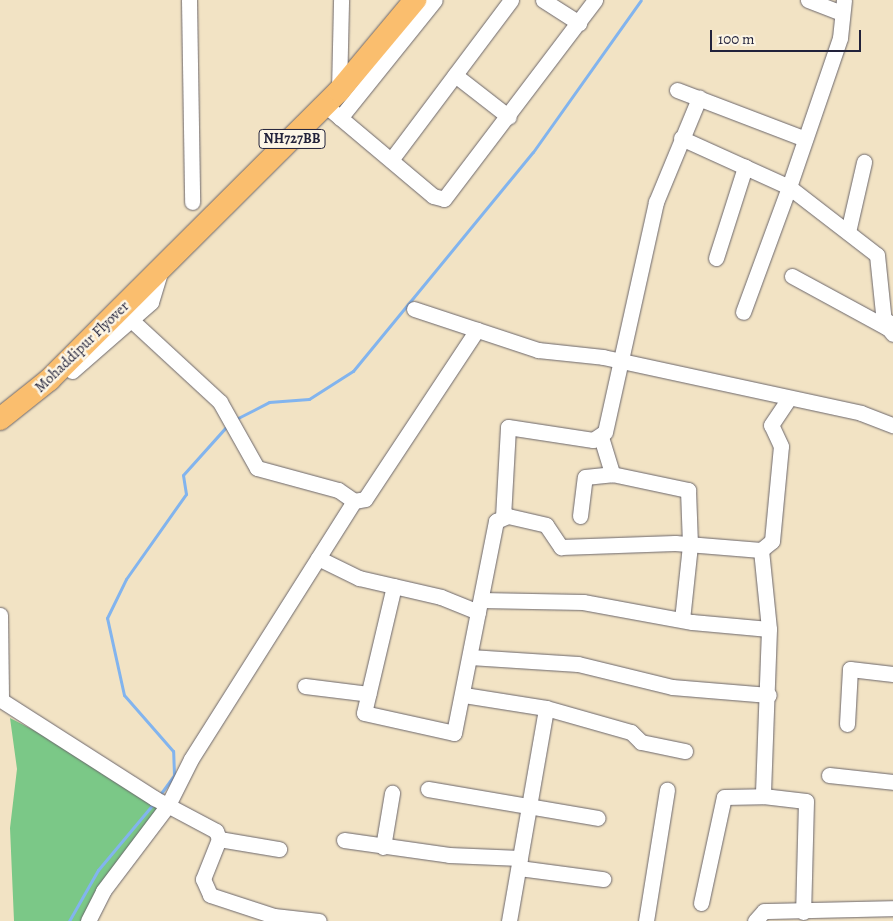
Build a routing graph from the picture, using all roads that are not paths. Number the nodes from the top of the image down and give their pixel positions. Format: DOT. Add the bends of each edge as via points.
graph roads {
  1 [pos="190,0"];
  2 [pos="341,0"];
  3 [pos="415,0"];
  4 [pos="435,0"];
  5 [pos="510,0"];
  6 [pos="543,0"];
  7 [pos="595,0"];
  8 [pos="808,0"];
  9 [pos="843,7"];
  10 [pos="579,24"];
  11 [pos="455,74"];
  12 [pos="677,90"];
  13 [pos="699,98"];
  14 [pos="335,105"];
  15 [pos="509,117"];
  16 [pos="681,138"];
  17 [pos="805,139"];
  18 [pos="391,160"];
  19 [pos="864,162"];
  20 [pos="745,167"];
  21 [pos="789,187"];
  22 [pos="192,202"];
  23 [pos="848,232"];
  24 [pos="878,255"];
  25 [pos="893,257"];
  26 [pos="716,258"];
  27 [pos="792,276"];
  28 [pos="153,278"];
  29 [pos="414,309"];
  30 [pos="742,312"];
  31 [pos="131,320"];
  32 [pos="891,325"];
  33 [pos="477,330"];
  34 [pos="621,362"];
  35 [pos="788,400"];
  36 [pos="0,419"];
  37 [pos="893,425"];
  38 [pos="0,428"];
  39 [pos="601,437"];
  40 [pos="612,474"];
  41 [pos="354,501"];
  42 [pos="580,516"];
  43 [pos="504,517"];
  44 [pos="690,544"];
  45 [pos="761,550"];
  46 [pos="318,558"];
  47 [pos="394,586"];
  48 [pos="479,606"];
  49 [pos="0,615"];
  50 [pos="682,620"];
  51 [pos="769,629"];
  52 [pos="470,657"];
  53 [pos="893,674"];
  54 [pos="305,686"];
  55 [pos="369,694"];
  56 [pos="464,695"];
  57 [pos="769,696"];
  58 [pos="1,700"];
  59 [pos="546,708"];
  60 [pos="847,724"];
  61 [pos="685,750"];
  62 [pos="829,774"];
  63 [pos="893,782"];
  64 [pos="428,789"];
  65 [pos="668,790"];
  66 [pos="392,794"];
  67 [pos="763,796"];
  68 [pos="162,802"];
  69 [pos="529,804"];
  70 [pos="598,818"];
  71 [pos="219,839"];
  72 [pos="344,840"];
  73 [pos="384,846"];
  74 [pos="279,849"];
  75 [pos="520,863"];
  76 [pos="603,879"];
  77 [pos="701,903"];
  78 [pos="893,908"];
  79 [pos="803,912"];
  80 [pos="88,921"];
  81 [pos="319,921"];
  82 [pos="510,921"];
  83 [pos="646,921"];
  84 [pos="755,921"];
  1 -- 22 [label="street"];
  2 -- 14 [label="street"];
  3 -- 14 [label="highway, NH727BB"];
  4 -- 14 [label="street"];
  5 -- 11 [label="street"];
  6 -- 10 [label="street"];
  7 -- 10 [label="street"];
  8 -- 9 [label="street"];
  9 -- 17 [label="street" via="840,38"];
  10 -- 15 [label="street"];
  11 -- 15 [label="street"];
  11 -- 18 [label="street"];
  12 -- 13 [label="street"];
  13 -- 16 [label="street"];
  13 -- 17 [label="street"];
  14 -- 18 [label="street"];
  14 -- 28 [label="highway, NH727BB"];
  15 -- 18 [label="street" via="444,199 434,196"];
  16 -- 20 [label="street"];
  16 -- 34 [label="street" via="654,209"];
  17 -- 21 [label="street"];
  19 -- 23 [label="street"];
  20 -- 21 [label="street"];
  20 -- 26 [label="street"];
  21 -- 23 [label="street"];
  21 -- 30 [label="street"];
  23 -- 24 [label="street"];
  24 -- 25 [label="street"];
  24 -- 32 [label="street"];
  27 -- 32 [label="street"];
  28 -- 31 [label="street" via="151,302"];
  28 -- 36 [label="highway, Mohaddipur Flyover / NH727BB" via="35,394"];
  29 -- 33 [label="street"];
  31 -- 38 [label="street"];
  31 -- 41 [label="street" via="220,402 257,468 338,490"];
  33 -- 34 [label="street" via="538,350"];
  33 -- 41 [label="street" via="365,499"];
  34 -- 35 [label="street"];
  34 -- 39 [label="street"];
  35 -- 37 [label="street" via="861,413"];
  35 -- 45 [label="street" via="771,426 781,446 772,541"];
  39 -- 40 [label="street"];
  39 -- 43 [label="street" via="555,436 508,427"];
  40 -- 42 [label="street" via="585,477"];
  40 -- 44 [label="street" via="688,490"];
  41 -- 46 [label="street"];
  43 -- 44 [label="street" via="546,525 561,547"];
  43 -- 48 [label="street" via="496,521"];
  44 -- 45 [label="street"];
  44 -- 50 [label="street"];
  45 -- 51 [label="street"];
  46 -- 47 [label="street" via="359,578"];
  46 -- 68 [label="street"];
  47 -- 48 [label="street"];
  47 -- 55 [label="street"];
  48 -- 50 [label="street" via="583,602"];
  48 -- 52 [label="street"];
  49 -- 58 [label="street"];
  50 -- 51 [label="street"];
  51 -- 57 [label="street"];
  52 -- 56 [label="street"];
  52 -- 57 [label="street" via="578,664 672,687"];
  53 -- 60 [label="street" via="850,669"];
  54 -- 55 [label="street"];
  55 -- 56 [label="street" via="365,714 453,733"];
  56 -- 59 [label="street"];
  57 -- 67 [label="street"];
  58 -- 68 [label="street"];
  59 -- 61 [label="street" via="631,732 641,742"];
  59 -- 69 [label="street"];
  62 -- 63 [label="street"];
  64 -- 69 [label="street"];
  65 -- 83 [label="street"];
  66 -- 73 [label="street"];
  67 -- 77 [label="street" via="724,797"];
  67 -- 79 [label="street" via="806,801"];
  68 -- 71 [label="street" via="216,831"];
  68 -- 80 [label="street" via="103,891"];
  69 -- 70 [label="street"];
  69 -- 75 [label="street"];
  71 -- 74 [label="street"];
  71 -- 81 [label="street" via="203,879 210,895 274,916"];
  72 -- 73 [label="street"];
  73 -- 75 [label="street"];
  75 -- 76 [label="street"];
  75 -- 82 [label="street"];
  78 -- 79 [label="street"];
  79 -- 84 [label="street" via="764,911"];
}
